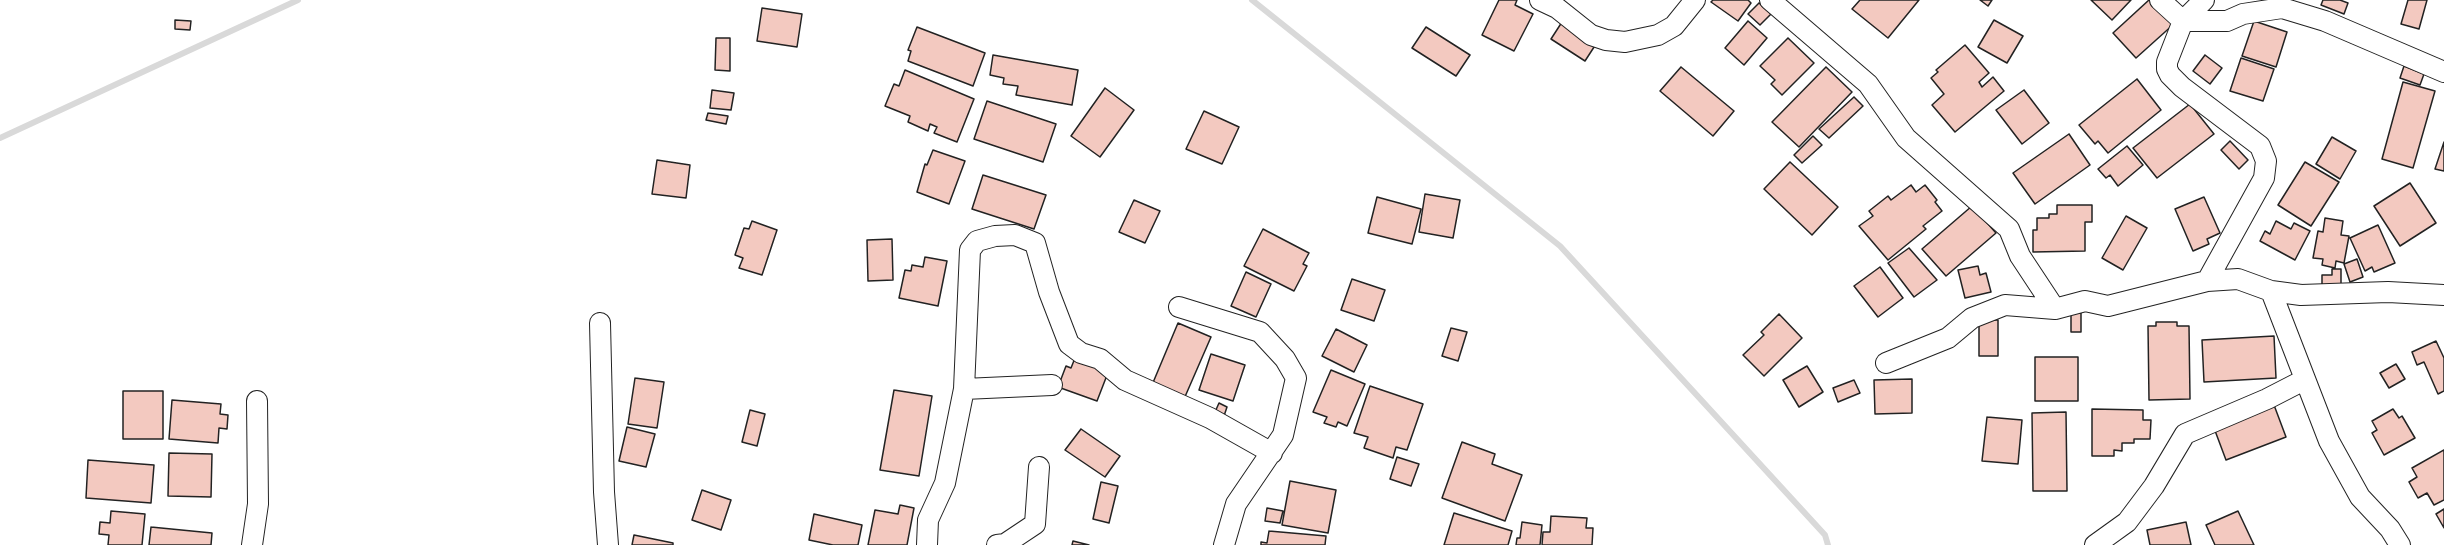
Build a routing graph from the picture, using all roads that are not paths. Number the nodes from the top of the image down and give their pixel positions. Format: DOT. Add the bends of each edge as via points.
graph roads {
  1 [pos="1540,0"];
  2 [pos="1695,0"];
  3 [pos="1770,0"];
  4 [pos="2160,0"];
  5 [pos="2204,0"];
  6 [pos="2183,21"];
  7 [pos="2444,72"];
  8 [pos="2206,281"];
  9 [pos="2271,291"];
  10 [pos="2444,296"];
  11 [pos="1179,307"];
  12 [pos="2055,309"];
  13 [pos="600,323"];
  14 [pos="1886,363"];
  15 [pos="2304,380"];
  16 [pos="1052,385"];
  17 [pos="963,389"];
  18 [pos="257,401"];
  19 [pos="1272,453"];
  20 [pos="1039,467"];
  21 [pos="1035,524"];
  22 [pos="252,545"];
  23 [pos="608,545"];
  24 [pos="927,545"];
  25 [pos="997,545"];
  26 [pos="1028,545"];
  27 [pos="1224,545"];
  28 [pos="2095,545"];
  29 [pos="2400,545"];
  1 -- 2 [label="street" via="1591,34 1625,42 1658,35 1674,26"];
  3 -- 12 [label="street" via="1868,84 1906,138 2009,229 2020,256"];
  4 -- 6 [label="street"];
  5 -- 6 [label="street"];
  6 -- 7 [label="street" via="2227,21 2243,14 2282,8 2325,21"];
  6 -- 8 [label="street" via="2167,62 2170,75 2260,146 2266,161 2264,178"];
  8 -- 9 [label="street" via="2238,279"];
  8 -- 12 [label="street" via="2108,306 2085,301"];
  9 -- 10 [label="street" via="2301,295 2388,292"];
  9 -- 15 [label="street"];
  11 -- 19 [label="street" via="1260,332 1284,359 1296,378 1283,435"];
  12 -- 14 [label="street" via="2005,305 1972,318 1948,338"];
  13 -- 23 [label="street"];
  15 -- 28 [label="street" via="2185,434 2127,522"];
  15 -- 29 [label="street" via="2329,441 2360,497"];
  16 -- 17 [label="street"];
  17 -- 19 [label="street" via="970,250 977,241 1015,235 1035,243 1069,344 1100,359 1125,380 1210,418"];
  17 -- 24 [label="street" via="945,483 928,520"];
  18 -- 22 [label="street" via="258,504"];
  19 -- 27 [label="street" via="1236,504"];
  20 -- 21 [label="street"];
  21 -- 25 [label="street"];
  21 -- 26 [label="street"];
}
